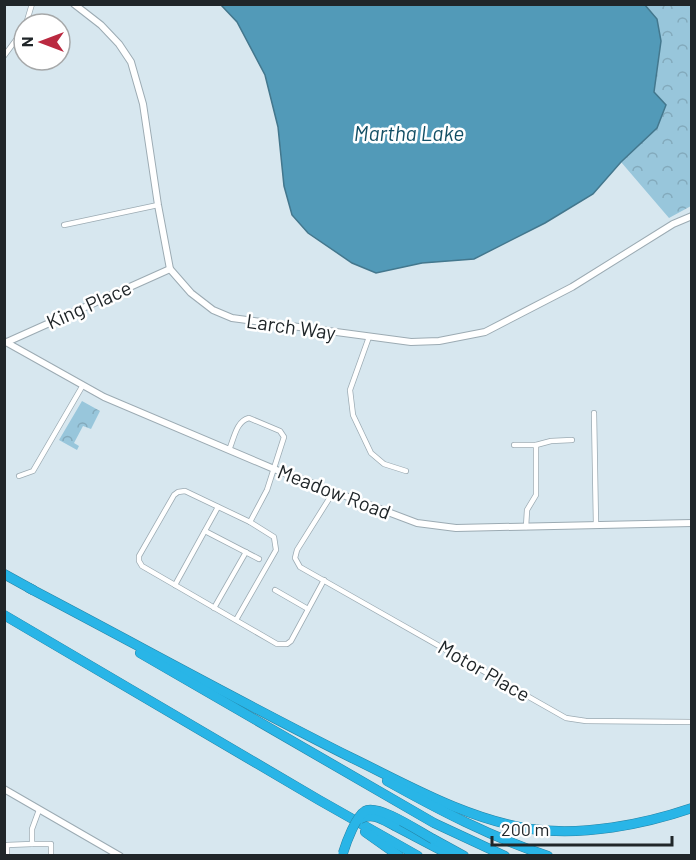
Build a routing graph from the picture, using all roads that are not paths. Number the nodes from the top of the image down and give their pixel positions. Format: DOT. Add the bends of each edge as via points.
graph roads {
  1 [pos="74,4"];
  2 [pos="158,205"];
  3 [pos="692,216"];
  4 [pos="64,225"];
  5 [pos="171,269"];
  6 [pos="369,337"];
  7 [pos="6,341"];
  8 [pos="84,385"];
  9 [pos="594,413"];
  10 [pos="572,440"];
  11 [pos="514,445"];
  12 [pos="536,445"];
  13 [pos="229,450"];
  14 [pos="274,469"];
  15 [pos="406,471"];
  16 [pos="19,476"];
  17 [pos="334,491"];
  18 [pos="218,507"];
  19 [pos="250,522"];
  20 [pos="692,523"];
  21 [pos="596,525"];
  22 [pos="526,526"];
  23 [pos="205,531"];
  24 [pos="246,552"];
  25 [pos="259,559"];
  26 [pos="4,574"];
  27 [pos="324,580"];
  28 [pos="175,585"];
  29 [pos="29,588"];
  30 [pos="275,590"];
  31 [pos="214,608"];
  32 [pos="308,609"];
  33 [pos="4,615"];
  34 [pos="236,620"];
  35 [pos="692,722"];
  36 [pos="321,742"];
  37 [pos="4,789"];
  38 [pos="319,800"];
  39 [pos="692,808"];
  40 [pos="39,810"];
  41 [pos="356,823"];
  42 [pos="32,844"];
  43 [pos="342,854"];
  44 [pos="7,855"];
  45 [pos="51,855"];
  46 [pos="120,855"];
  47 [pos="399,855"];
  48 [pos="418,855"];
  49 [pos="452,855"];
  50 [pos="464,855"];
  51 [pos="505,855"];
  52 [pos="548,855"];
  1 -- 2 [label="street, Larch Way" via="101,25 131,62 143,104"];
  2 -- 4 [label="street"];
  2 -- 5 [label="street, Larch Way"];
  3 -- 6 [label="street, Larch Way" via="572,287 485,332 439,341"];
  5 -- 6 [label="street, Larch Way" via="191,293 213,310 232,318"];
  5 -- 7 [label="street, King Place"];
  6 -- 15 [label="street" via="350,390 353,415 371,453 384,464"];
  7 -- 8 [label="street, Meadow Road"];
  8 -- 13 [label="street, Meadow Road"];
  8 -- 16 [label="street" via="33,471"];
  9 -- 21 [label="street"];
  10 -- 12 [label="street"];
  11 -- 12 [label="street"];
  12 -- 22 [label="street" via="536,495 527,510"];
  13 -- 14 [label="street, Meadow Road"];
  13 -- 14 [label="street" via="240,422 245,419 280,431 285,441"];
  14 -- 17 [label="street, Meadow Road"];
  14 -- 19 [label="street"];
  17 -- 22 [label="street, Meadow Road" via="428,526"];
  17 -- 27 [label="street, Motor Place" via="295,558 300,567"];
  18 -- 19 [label="street"];
  18 -- 23 [label="street"];
  18 -- 28 [label="street" via="181,491 174,495 139,555 142,566"];
  19 -- 34 [label="street" via="274,537 277,544"];
  20 -- 21 [label="street, Meadow Road"];
  21 -- 22 [label="street, Meadow Road"];
  23 -- 24 [label="street"];
  23 -- 28 [label="street"];
  24 -- 25 [label="street"];
  24 -- 31 [label="street"];
  26 -- 29 [label="highway"];
  27 -- 32 [label="street"];
  27 -- 35 [label="street, Motor Place" via="566,718"];
  28 -- 31 [label="street"];
  29 -- 36 [label="highway"];
  29 -- 51 [label="highway" via="434,823"];
  30 -- 32 [label="street"];
  31 -- 34 [label="street"];
  32 -- 34 [label="street" via="287,644 277,644"];
  33 -- 38 [label="highway"];
  36 -- 39 [label="highway" via="456,808 530,829 605,828"];
  36 -- 52 [label="highway" via="444,813 502,840"];
  37 -- 40 [label="street"];
  38 -- 47 [label="highway"];
  38 -- 48 [label="highway"];
  40 -- 42 [label="street" via="32,829"];
  40 -- 46 [label="street"];
  41 -- 43 [label="highway, bridge"];
  41 -- 49 [label="highway, bridge" via="370,815 380,818"];
  41 -- 50 [label="highway, bridge" via="365,811 375,809"];
  42 -- 44 [label="street" via="7,845"];
  42 -- 45 [label="street" via="51,844"];
}
